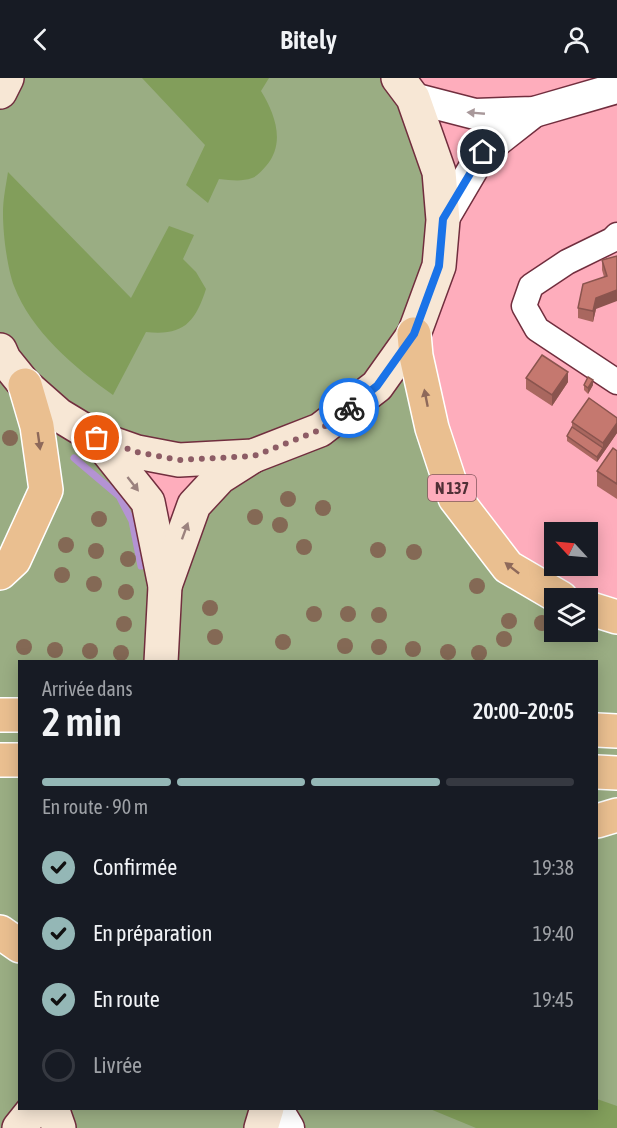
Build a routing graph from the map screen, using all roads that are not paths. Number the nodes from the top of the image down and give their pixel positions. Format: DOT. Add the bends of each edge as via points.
graph roads {
  1 [pos="7,78"];
  2 [pos="405,88"];
  3 [pos="617,88"];
  4 [pos="0,92"];
  5 [pos="534,112"];
  6 [pos="443,219"];
  7 [pos="617,235"];
  8 [pos="414,334"];
  9 [pos="1,354"];
  10 [pos="617,382"];
  11 [pos="25,385"];
  12 [pos="97,438"];
  13 [pos="254,456"];
  14 [pos="0,573"];
  15 [pos="165,586"];
  16 [pos="544,588"];
  17 [pos="598,611"];
  18 [pos="617,617"];
  19 [pos="161,658"];
  20 [pos="0,715"];
  21 [pos="18,715"];
  22 [pos="598,730"];
  23 [pos="617,731"];
  24 [pos="0,760"];
  25 [pos="18,760"];
  26 [pos="598,772"];
  27 [pos="617,773"];
  28 [pos="617,815"];
  29 [pos="598,821"];
  30 [pos="0,932"];
  31 [pos="18,945"];
  32 [pos="32,1110"];
  33 [pos="53,1110"];
  34 [pos="266,1110"];
  35 [pos="278,1110"];
  36 [pos="19,1128"];
  37 [pos="59,1128"];
  38 [pos="261,1128"];
  39 [pos="289,1128"];
  1 -- 4 [label="main road"];
  5 -- 2 [label="street, one-way" via="475,114"];
  2 -- 6 [label="main road" via="439,172"];
  3 -- 5 [label="street"];
  5 -- 6 [label="street" via="483,152"];
  6 -- 8 [label="main road" via="439,266"];
  7 -- 10 [label="street" via="531,286 524,306 537,329"];
  8 -- 13 [label="main road" via="377,386 320,430"];
  16 -- 8 [label="highway, N 137, one-way" via="508,567 455,498 432,428"];
  9 -- 11 [label="main road"];
  11 -- 12 [label="main road" via="59,414"];
  11 -- 14 [label="highway, one-way" via="37,426 46,490 14,560"];
  12 -- 13 [label="main road" via="137,452 179,460"];
  12 -- 15 [label="main road, one-way" via="148,502"];
  15 -- 13 [label="main road, one-way" via="194,505 220,477"];
  15 -- 19 [label="main road"];
  17 -- 18 [label="highway"];
  20 -- 21 [label="highway"];
  22 -- 23 [label="highway"];
  24 -- 25 [label="highway"];
  26 -- 27 [label="highway"];
  28 -- 29 [label="highway"];
  30 -- 31 [label="highway"];
  32 -- 36 [label="main road"];
  33 -- 37 [label="main road"];
  34 -- 38 [label="main road"];
  35 -- 39 [label="street"];
}
